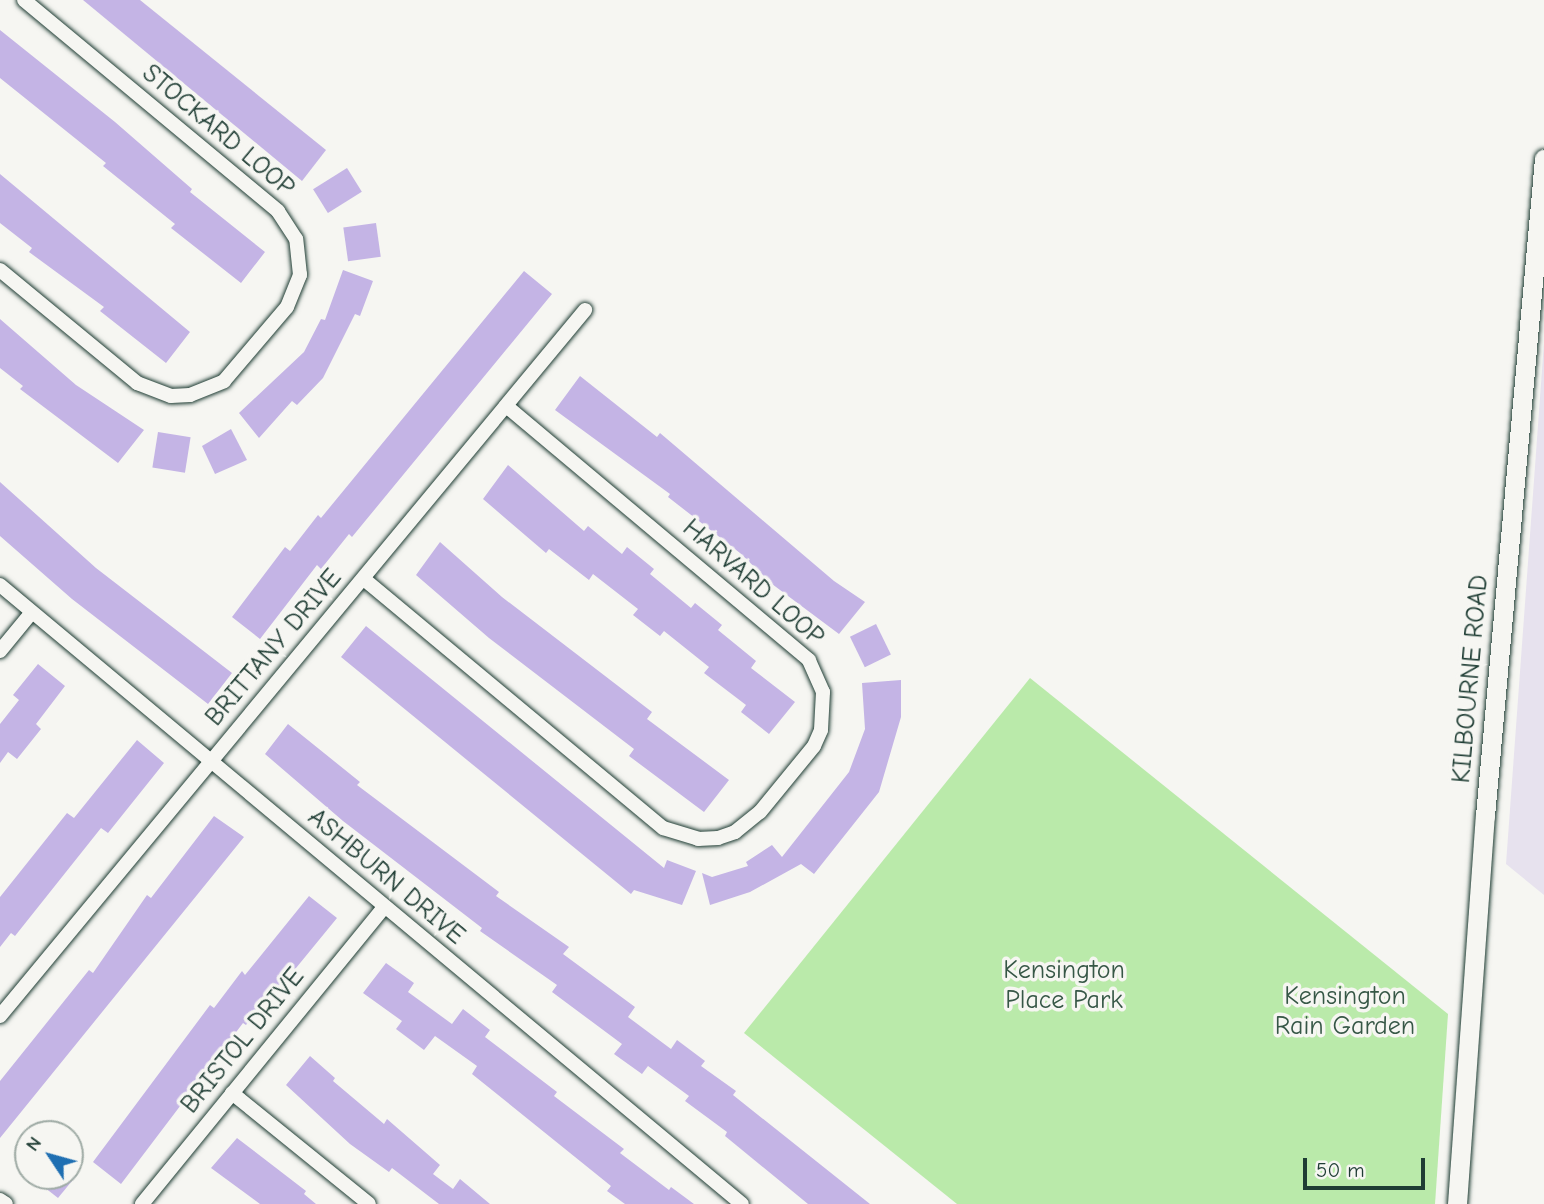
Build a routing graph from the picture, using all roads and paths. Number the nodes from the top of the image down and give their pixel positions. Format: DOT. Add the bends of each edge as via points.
graph roads {
  1 [pos="24,0"];
  2 [pos="1544,159"];
  3 [pos="0,270"];
  4 [pos="585,310"];
  5 [pos="506,406"];
  6 [pos="365,579"];
  7 [pos="0,585"];
  8 [pos="33,612"];
  9 [pos="0,651"];
  10 [pos="210,761"];
  11 [pos="383,908"];
  12 [pos="0,1016"];
  13 [pos="232,1093"];
  14 [pos="0,1200"];
  15 [pos="5,1204"];
  16 [pos="142,1204"];
  17 [pos="369,1204"];
  18 [pos="742,1204"];
  19 [pos="1457,1204"];
  1 -- 3 [label="street, STOCKARD LOOP" via="278,211 296,239 300,275 287,307 224,381 208,390 171,396 137,383"];
  2 -- 19 [label="main road, KILBOURNE ROAD" via="1485,816"];
  4 -- 5 [label="street, BRITTANY DRIVE"];
  5 -- 6 [label="street, BRITTANY DRIVE"];
  5 -- 6 [label="street, HARVARD LOOP" via="798,649 818,674 825,712 821,730 814,746 760,813 735,832 718,838 698,839 663,828"];
  6 -- 10 [label="street, BRITTANY DRIVE"];
  7 -- 8 [label="street, ASHBURN DRIVE"];
  8 -- 9 [label="street"];
  8 -- 10 [label="street, ASHBURN DRIVE"];
  10 -- 11 [label="street, ASHBURN DRIVE"];
  10 -- 12 [label="street, BRITTANY DRIVE"];
  11 -- 13 [label="street, BRISTOL DRIVE"];
  11 -- 18 [label="street, ASHBURN DRIVE"];
  13 -- 16 [label="street, BRISTOL DRIVE"];
  13 -- 17 [label="street"];
  14 -- 15 [label="street"];
}
